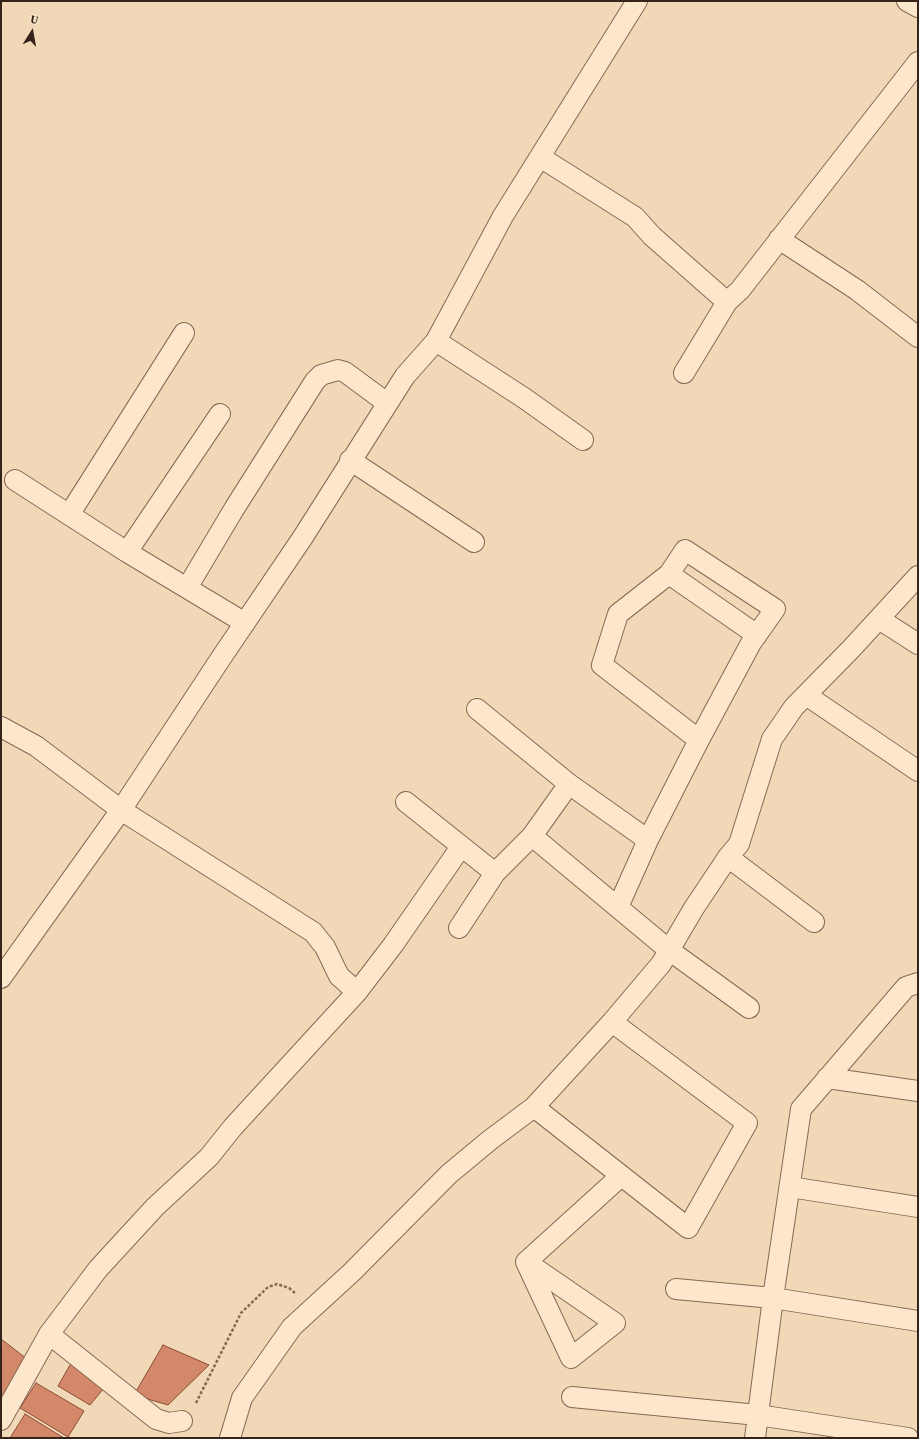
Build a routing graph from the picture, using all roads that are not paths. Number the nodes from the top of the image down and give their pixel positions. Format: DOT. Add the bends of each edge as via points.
graph roads {
  1 [pos="637,1"];
  2 [pos="907,1"];
  3 [pos="918,7"];
  4 [pos="918,62"];
  5 [pos="540,157"];
  6 [pos="779,239"];
  7 [pos="727,302"];
  8 [pos="184,333"];
  9 [pos="918,337"];
  10 [pos="436,341"];
  11 [pos="684,374"];
  12 [pos="387,403"];
  13 [pos="220,414"];
  14 [pos="583,440"];
  15 [pos="350,460"];
  16 [pos="15,480"];
  17 [pos="69,515"];
  18 [pos="474,542"];
  19 [pos="127,552"];
  20 [pos="670,574"];
  21 [pos="918,576"];
  22 [pos="186,588"];
  23 [pos="878,619"];
  24 [pos="245,623"];
  25 [pos="757,635"];
  26 [pos="918,644"];
  27 [pos="806,695"];
  28 [pos="477,709"];
  29 [pos="1,727"];
  30 [pos="699,740"];
  31 [pos="918,771"];
  32 [pos="569,784"];
  33 [pos="406,802"];
  34 [pos="121,810"];
  35 [pos="532,836"];
  36 [pos="648,840"];
  37 [pos="456,854"];
  38 [pos="728,857"];
  39 [pos="495,873"];
  40 [pos="618,907"];
  41 [pos="814,922"];
  42 [pos="459,928"];
  43 [pos="669,950"];
  44 [pos="1,978"];
  45 [pos="918,983"];
  46 [pos="357,992"];
  47 [pos="749,1008"];
  48 [pos="612,1022"];
  49 [pos="827,1078"];
  50 [pos="918,1091"];
  51 [pos="534,1107"];
  52 [pos="621,1176"];
  53 [pos="790,1187"];
  54 [pos="918,1206"];
  55 [pos="526,1262"];
  56 [pos="676,1289"];
  57 [pos="773,1298"];
  58 [pos="918,1321"];
  59 [pos="49,1334"];
  60 [pos="572,1397"];
  61 [pos="758,1415"];
  62 [pos="1,1420"];
  63 [pos="182,1421"];
  64 [pos="230,1438"];
  65 [pos="755,1438"];
  66 [pos="908,1438"];
  1 -- 5 [label="street"];
  2 -- 3 [label="street"];
  4 -- 6 [label="street"];
  5 -- 7 [label="street" via="635,217 652,236"];
  5 -- 10 [label="street" via="474,267"];
  6 -- 7 [label="street" via="740,290"];
  6 -- 9 [label="street" via="857,290"];
  7 -- 11 [label="street"];
  8 -- 17 [label="street"];
  10 -- 12 [label="street" via="405,376"];
  10 -- 14 [label="street"];
  12 -- 15 [label="street"];
  12 -- 22 [label="street" via="345,372 338,370 318,378"];
  13 -- 19 [label="street"];
  15 -- 18 [label="street"];
  15 -- 24 [label="street" via="303,537"];
  16 -- 17 [label="street"];
  17 -- 19 [label="street"];
  19 -- 22 [label="street"];
  20 -- 25 [label="street"];
  20 -- 25 [label="street" via="685,550 775,609"];
  20 -- 30 [label="street" via="618,614 602,665"];
  21 -- 23 [label="street"];
  22 -- 24 [label="street"];
  23 -- 26 [label="street"];
  23 -- 27 [label="street"];
  24 -- 34 [label="street"];
  25 -- 30 [label="street"];
  27 -- 31 [label="street"];
  27 -- 38 [label="street" via="794,707 772,739 739,844"];
  28 -- 32 [label="street"];
  29 -- 34 [label="street" via="36,746"];
  30 -- 36 [label="street"];
  32 -- 35 [label="street"];
  32 -- 36 [label="street"];
  33 -- 39 [label="street"];
  34 -- 44 [label="street"];
  34 -- 46 [label="street" via="313,932 325,947 340,976"];
  35 -- 39 [label="street"];
  35 -- 40 [label="street"];
  36 -- 40 [label="street"];
  37 -- 46 [label="street"];
  38 -- 41 [label="street"];
  38 -- 43 [label="street"];
  39 -- 42 [label="street"];
  40 -- 43 [label="street"];
  43 -- 47 [label="street"];
  43 -- 48 [label="street" via="661,964"];
  45 -- 49 [label="street" via="906,987"];
  46 -- 59 [label="street" via="233,1127 209,1158 155,1207 103,1264"];
  48 -- 51 [label="street"];
  48 -- 52 [label="street" via="747,1123 688,1228"];
  49 -- 50 [label="street"];
  49 -- 53 [label="street" via="801,1109"];
  51 -- 52 [label="street"];
  51 -- 64 [label="street" via="449,1174 352,1272 292,1327 242,1398"];
  52 -- 55 [label="street"];
  53 -- 54 [label="street"];
  53 -- 57 [label="street"];
  55 -- 55 [label="street" via="551,1280 614,1323 571,1358"];
  56 -- 57 [label="street"];
  57 -- 58 [label="street"];
  57 -- 61 [label="street"];
  59 -- 62 [label="street"];
  59 -- 63 [label="street" via="156,1418 169,1423"];
  60 -- 61 [label="street"];
  61 -- 65 [label="street"];
  61 -- 66 [label="street"];
}
